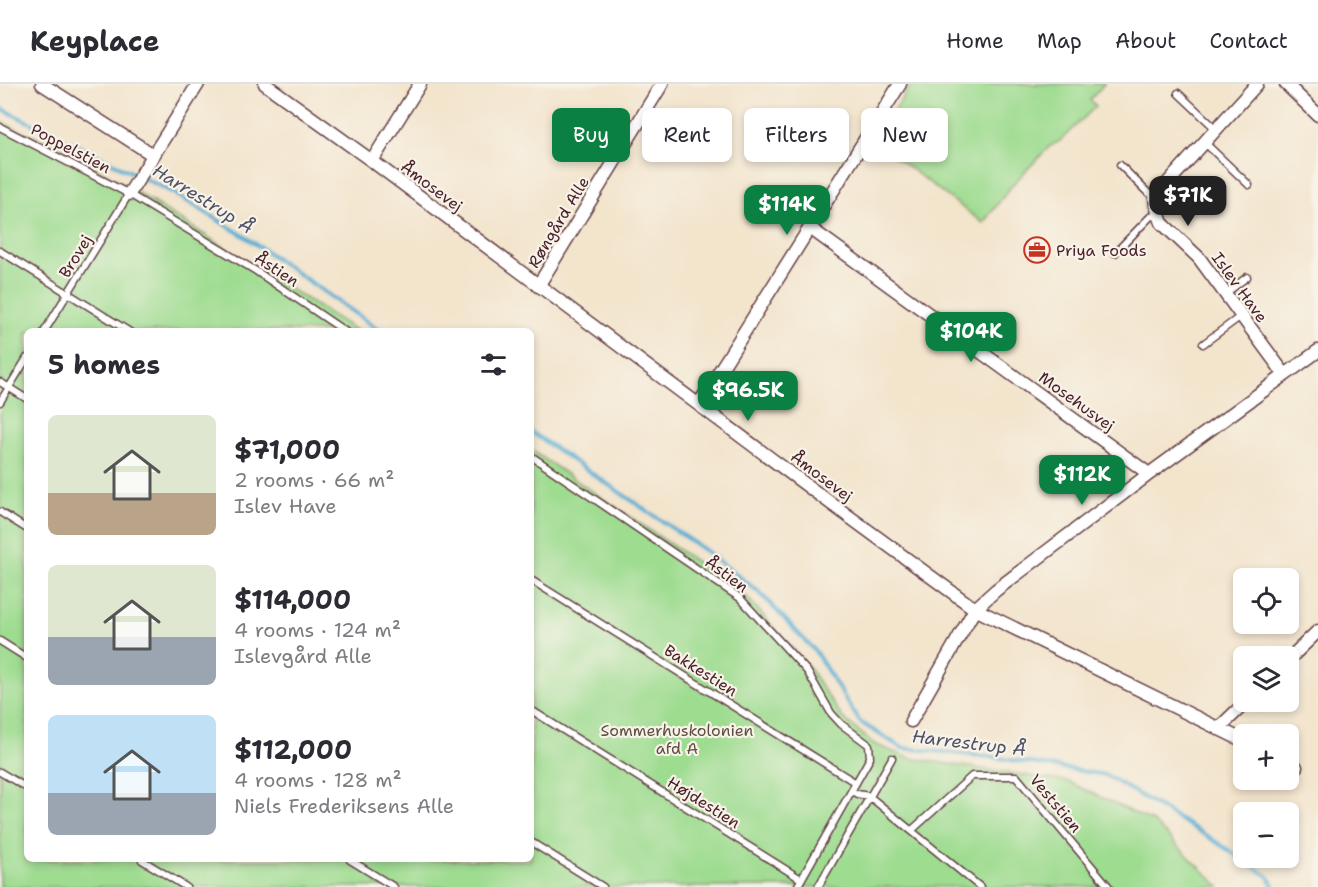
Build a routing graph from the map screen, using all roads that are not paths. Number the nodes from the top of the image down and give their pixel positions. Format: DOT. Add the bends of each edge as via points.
graph roads {
  1 [pos="42,84"];
  2 [pos="198,84"];
  3 [pos="265,84"];
  4 [pos="420,84"];
  5 [pos="662,84"];
  6 [pos="900,84"];
  7 [pos="1257,84"];
  8 [pos="1286,84"];
  9 [pos="1178,93"];
  10 [pos="1318,115"];
  11 [pos="0,127"];
  12 [pos="1216,129"];
  13 [pos="1204,142"];
  14 [pos="150,161"];
  15 [pos="372,161"];
  16 [pos="1120,165"];
  17 [pos="1249,185"];
  18 [pos="130,192"];
  19 [pos="1155,196"];
  20 [pos="1159,214"];
  21 [pos="810,228"];
  22 [pos="0,251"];
  23 [pos="1114,253"];
  24 [pos="1248,278"];
  25 [pos="538,286"];
  26 [pos="68,293"];
  27 [pos="1226,294"];
  28 [pos="1241,315"];
  29 [pos="46,328"];
  30 [pos="124,328"];
  31 [pos="340,328"];
  32 [pos="1203,344"];
  33 [pos="1318,351"];
  34 [pos="24,363"];
  35 [pos="1285,375"];
  36 [pos="0,382"];
  37 [pos="9,388"];
  38 [pos="24,397"];
  39 [pos="0,402"];
  40 [pos="699,404"];
  41 [pos="534,458"];
  42 [pos="1149,474"];
  43 [pos="0,512"];
  44 [pos="24,527"];
  45 [pos="534,582"];
  46 [pos="975,609"];
  47 [pos="1318,631"];
  48 [pos="0,641"];
  49 [pos="1299,649"];
  50 [pos="24,656"];
  51 [pos="534,712"];
  52 [pos="1236,712"];
  53 [pos="911,721"];
  54 [pos="1218,729"];
  55 [pos="1233,736"];
  56 [pos="892,758"];
  57 [pos="0,772"];
  58 [pos="856,783"];
  59 [pos="24,787"];
  60 [pos="852,791"];
  61 [pos="869,796"];
  62 [pos="912,830"];
  63 [pos="534,844"];
  64 [pos="145,862"];
  65 [pos="353,862"];
  66 [pos="801,879"];
  67 [pos="186,887"];
  68 [pos="394,887"];
  69 [pos="603,887"];
  70 [pos="797,887"];
  71 [pos="818,887"];
  72 [pos="980,887"];
  73 [pos="1109,887"];
  1 -- 14 [label="street"];
  2 -- 14 [label="street"];
  3 -- 15 [label="street, Åmosevej"];
  4 -- 15 [label="street"];
  5 -- 25 [label="street, Røngård Alle"];
  6 -- 21 [label="street"];
  7 -- 12 [label="street"];
  8 -- 10 [label="street"];
  9 -- 12 [label="lane"];
  11 -- 18 [label="lane, Poppelstien"];
  12 -- 13 [label="street"];
  13 -- 17 [label="lane"];
  13 -- 19 [label="street"];
  14 -- 18 [label="street"];
  15 -- 25 [label="street, Åmosevej"];
  16 -- 19 [label="lane"];
  18 -- 26 [label="lane, Brovej"];
  18 -- 31 [label="lane, Åstien"];
  19 -- 20 [label="street, Islev Have"];
  20 -- 23 [label="lane" via="1150,217"];
  20 -- 27 [label="street, Islev Have" via="1162,222 1200,258"];
  21 -- 40 [label="street"];
  21 -- 42 [label="street, Mosehusvej"];
  22 -- 26 [label="lane"];
  24 -- 27 [label="lane"];
  25 -- 40 [label="street, Åmosevej"];
  26 -- 29 [label="lane, Brovej"];
  26 -- 30 [label="lane"];
  27 -- 28 [label="street, Islev Have"];
  28 -- 32 [label="lane"];
  28 -- 35 [label="street, Islev Have"];
  33 -- 35 [label="street"];
  34 -- 37 [label="lane"];
  35 -- 42 [label="street"];
  36 -- 37 [label="lane"];
  37 -- 38 [label="lane"];
  37 -- 39 [label="lane"];
  40 -- 46 [label="street, Åmosevej"];
  41 -- 58 [label="lane, Åstien" via="740,598 807,671 831,713 869,745 870,758"];
  42 -- 46 [label="street"];
  43 -- 44 [label="lane"];
  45 -- 58 [label="lane, Bakkestien"];
  46 -- 53 [label="street"];
  46 -- 54 [label="street, Åmosevej"];
  47 -- 49 [label="street"];
  48 -- 50 [label="lane"];
  51 -- 66 [label="lane, Højdestien"];
  52 -- 54 [label="street"];
  54 -- 55 [label="street, Åmosevej"];
  56 -- 61 [label="lane"];
  57 -- 59 [label="lane"];
  58 -- 60 [label="lane, Åstien"];
  60 -- 61 [label="lane"];
  60 -- 66 [label="lane, Åstien"];
  61 -- 62 [label="lane"];
  61 -- 71 [label="lane"];
  62 -- 72 [label="lane"];
  62 -- 73 [label="lane, Veststien" via="972,776 1016,776"];
  63 -- 69 [label="lane"];
  64 -- 67 [label="lane"];
  65 -- 68 [label="lane"];
  66 -- 70 [label="lane, Åstien"];
}
